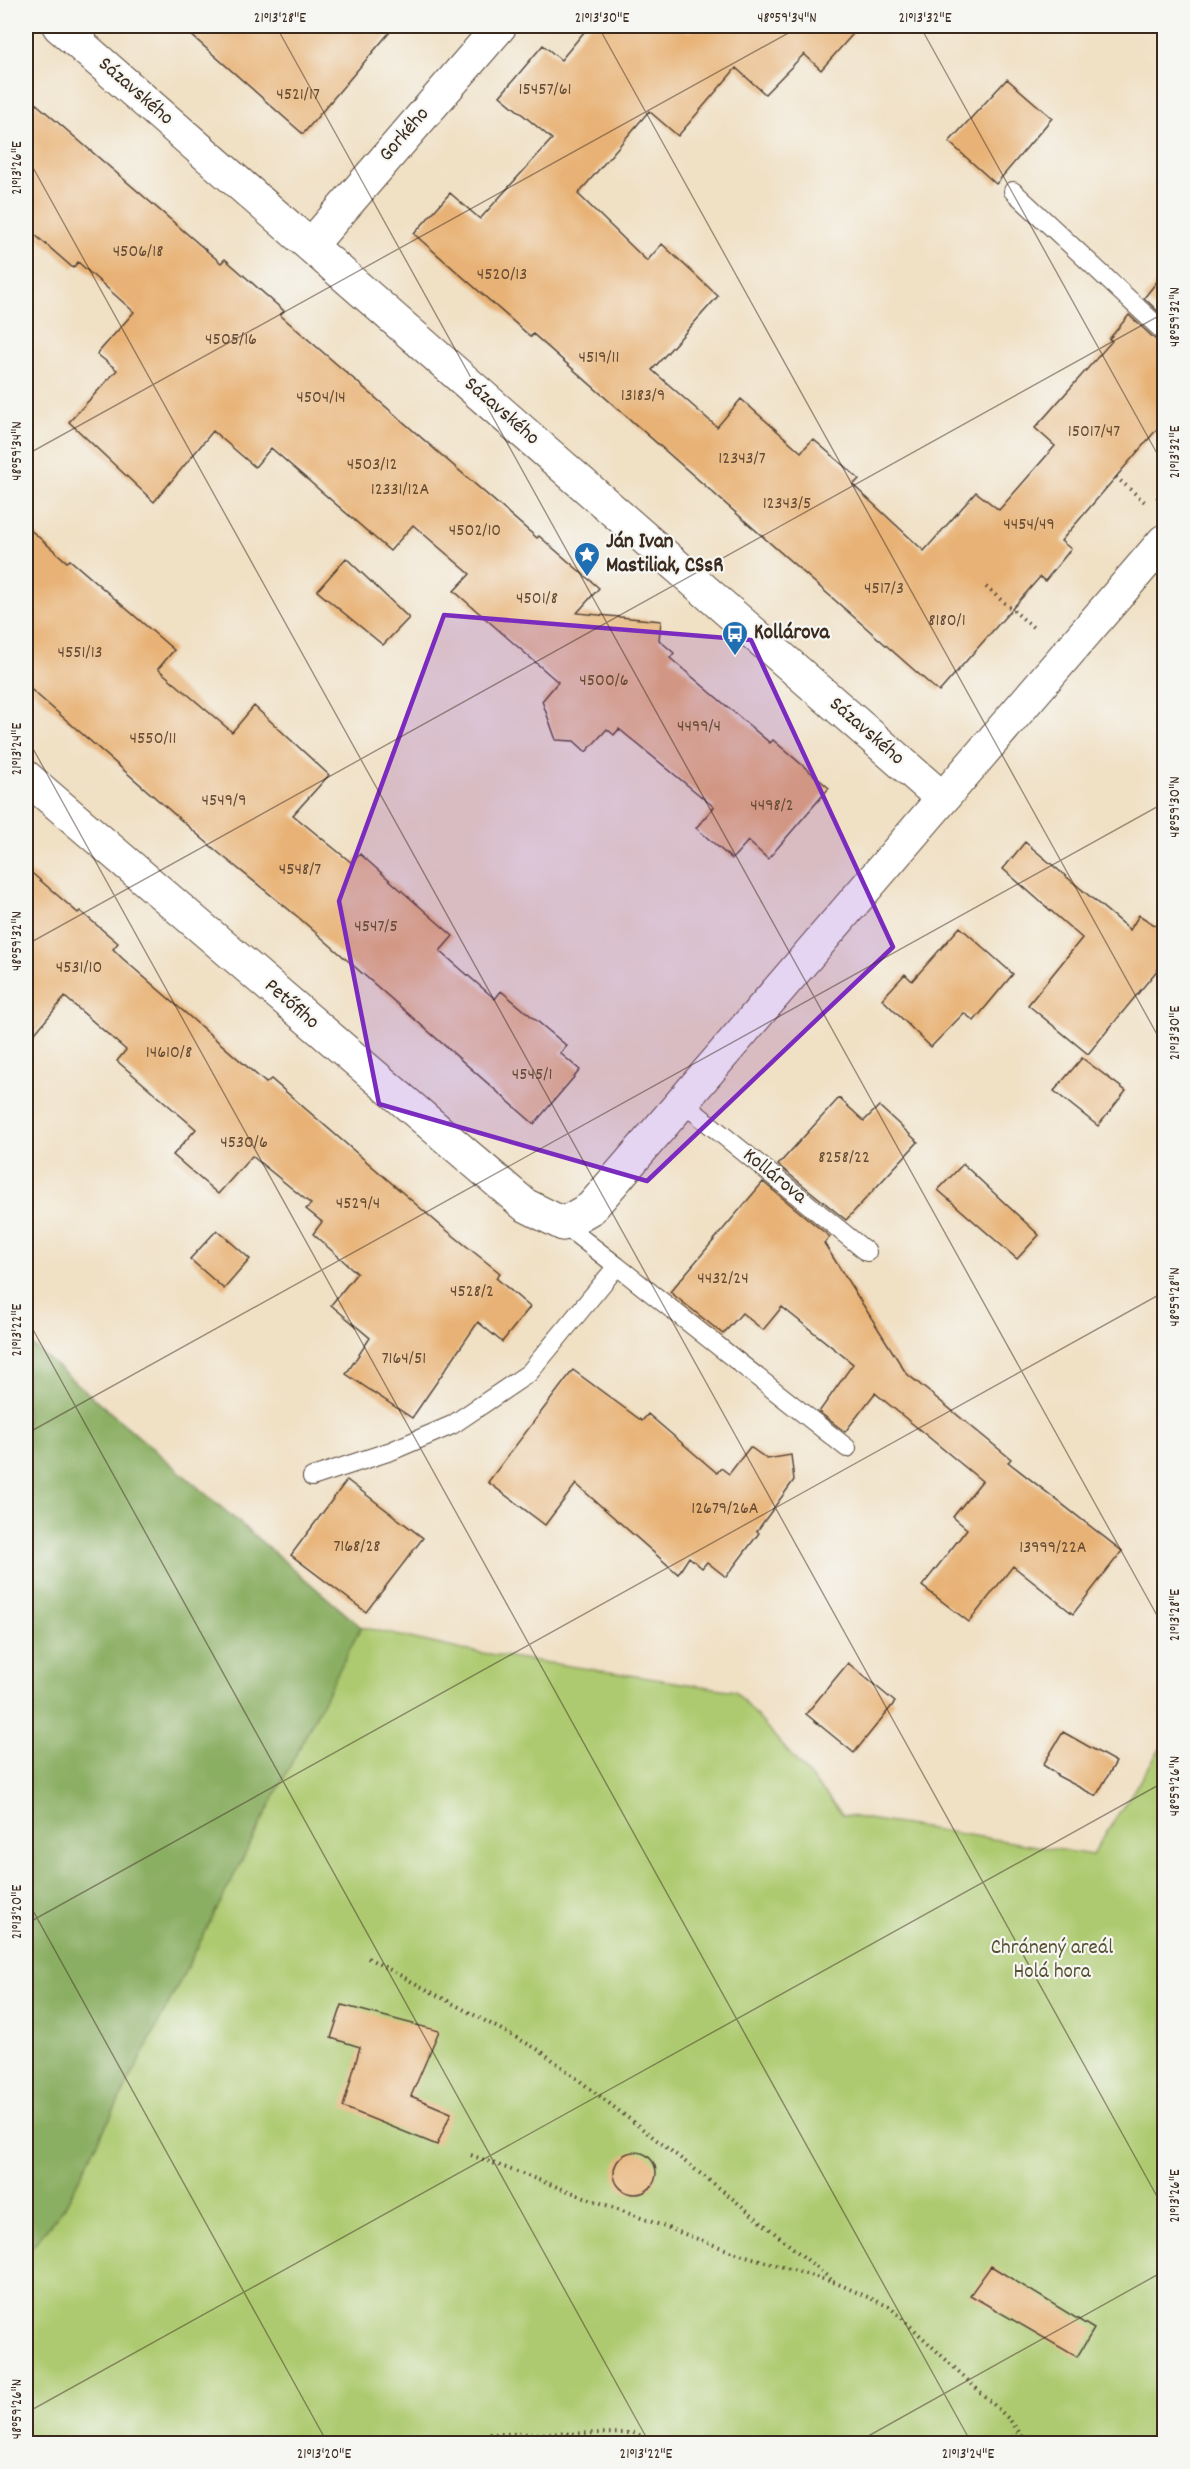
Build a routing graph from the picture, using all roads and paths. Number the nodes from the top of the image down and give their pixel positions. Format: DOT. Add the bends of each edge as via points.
graph roads {
  1 [pos="59,26"];
  2 [pos="500,26"];
  3 [pos="1013,192"];
  4 [pos="310,245"];
  5 [pos="1164,332"];
  6 [pos="1116,477"];
  7 [pos="1150,507"];
  8 [pos="1164,541"];
  9 [pos="986,587"];
  10 [pos="1040,633"];
  11 [pos="26,777"];
  12 [pos="942,798"];
  13 [pos="682,1102"];
  14 [pos="563,1224"];
  15 [pos="867,1252"];
  16 [pos="617,1266"];
  17 [pos="847,1448"];
  18 [pos="312,1477"];
  19 [pos="369,1958"];
  20 [pos="471,2155"];
  21 [pos="836,2283"];
  22 [pos="489,2434"];
  23 [pos="658,2444"];
  24 [pos="1028,2444"];
  1 -- 4 [label="street, Sázavského"];
  2 -- 4 [label="street, Gorkého"];
  3 -- 5 [label="lane"];
  4 -- 12 [label="street, Sázavského"];
  6 -- 7 [label="path"];
  8 -- 12 [label="street"];
  9 -- 10 [label="path"];
  11 -- 14 [label="street, Petőfiho" via="525,1205"];
  12 -- 13 [label="street"];
  13 -- 14 [label="street" via="591,1208"];
  13 -- 15 [label="lane, Kollárova"];
  14 -- 16 [label="lane"];
  16 -- 17 [label="lane"];
  16 -- 18 [label="lane" via="529,1373 452,1425 391,1451"];
  19 -- 21 [label="path" via="541,2051"];
  20 -- 21 [label="path" via="733,2252"];
  21 -- 24 [label="path" via="890,2307 1010,2420"];
  22 -- 23 [label="path" via="635,2433"];
}
